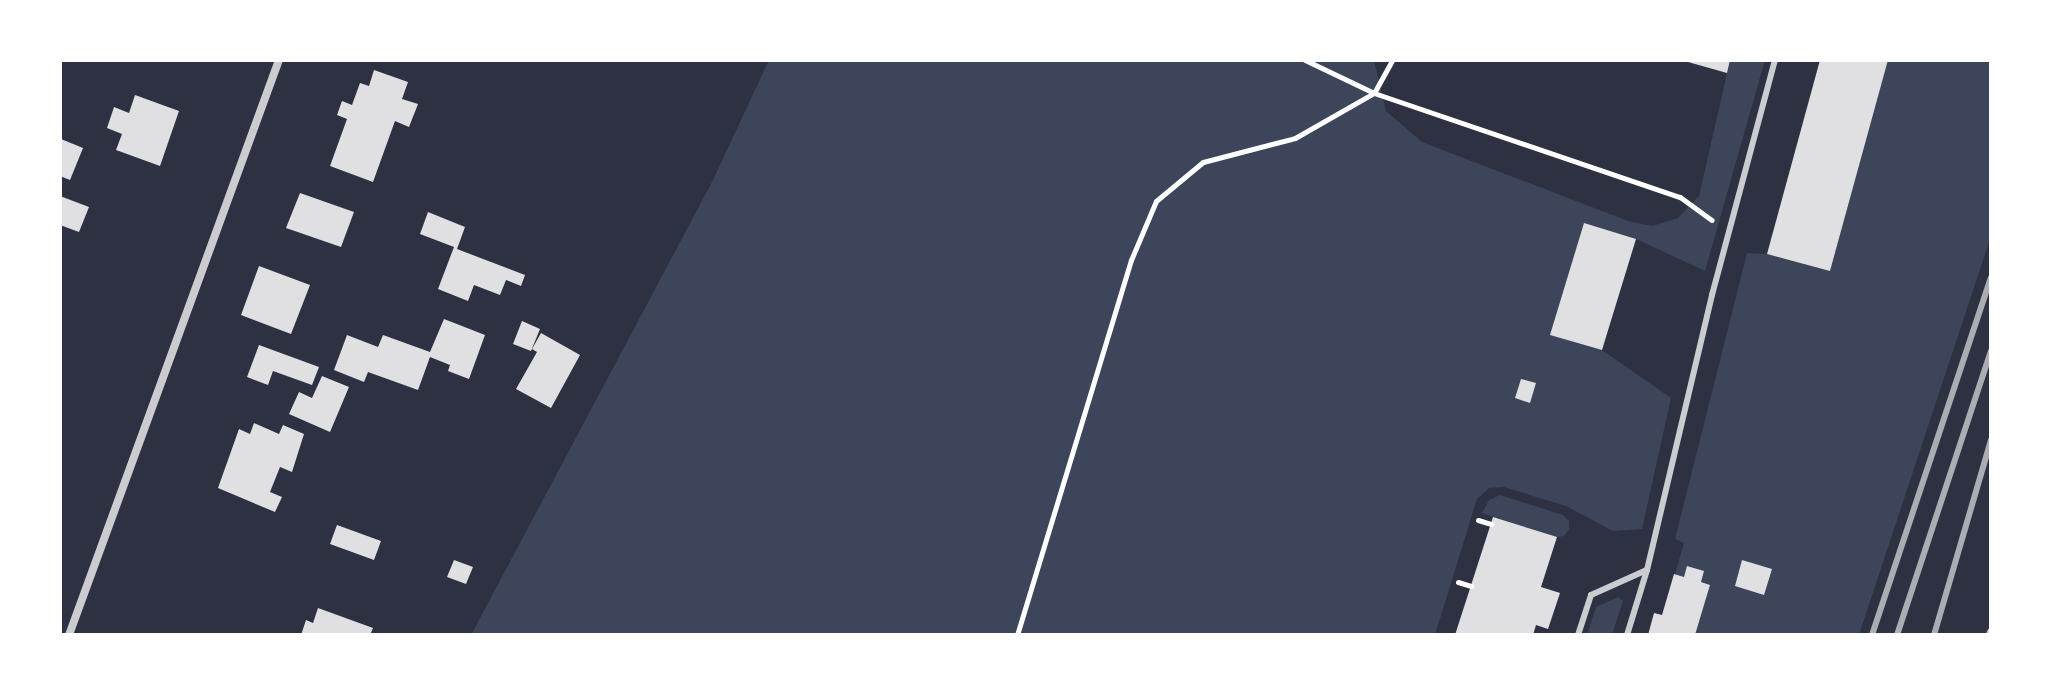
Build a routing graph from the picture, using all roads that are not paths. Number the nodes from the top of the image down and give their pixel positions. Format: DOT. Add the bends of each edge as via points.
graph roads {
  1 [pos="279,60"];
  2 [pos="1775,60"];
  3 [pos="1647,570"];
  4 [pos="69,635"];
  5 [pos="1578,635"];
  6 [pos="1627,635"];
  1 -- 4 [label="street"];
  2 -- 3 [label="lane"];
  3 -- 5 [label="lane" via="1591,595"];
  3 -- 6 [label="lane"];
}
